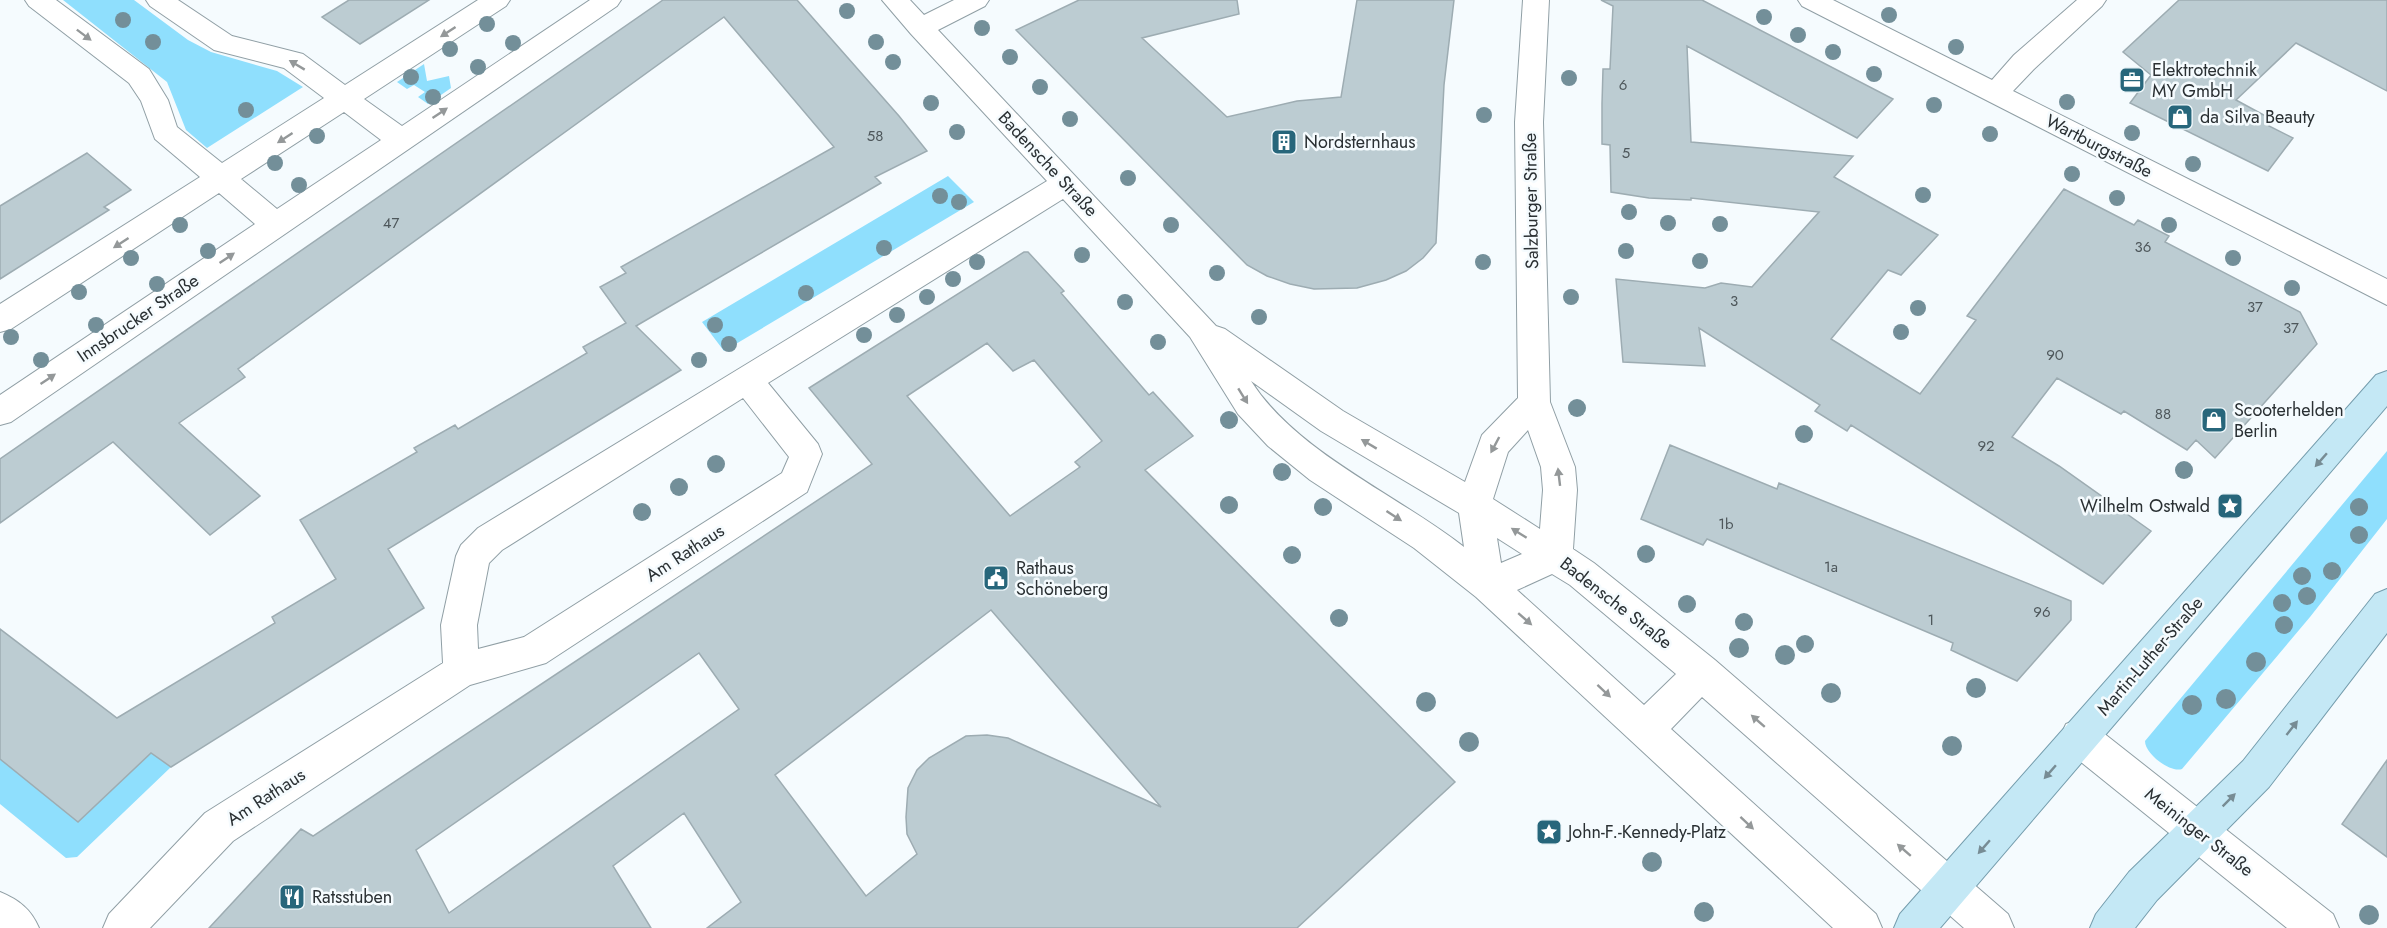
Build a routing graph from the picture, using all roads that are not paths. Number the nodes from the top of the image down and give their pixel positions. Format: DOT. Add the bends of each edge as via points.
graph roads {
  1 [pos="38,0"];
  2 [pos="159,0"];
  3 [pos="497,0"];
  4 [pos="608,0"];
  5 [pos="895,0"];
  6 [pos="976,0"];
  7 [pos="1536,0"];
  8 [pos="1810,0"];
  9 [pos="2093,0"];
  10 [pos="920,28"];
  11 [pos="1995,94"];
  12 [pos="345,99"];
  13 [pos="401,140"];
  14 [pos="220,179"];
  15 [pos="1065,184"];
  16 [pos="275,224"];
  17 [pos="2387,293"];
  18 [pos="0,321"];
  19 [pos="1201,328"];
  20 [pos="747,380"];
  21 [pos="2387,384"];
  22 [pos="1534,402"];
  23 [pos="0,412"];
  24 [pos="1474,505"];
  25 [pos="1555,556"];
  26 [pos="1488,586"];
  27 [pos="2387,605"];
  28 [pos="461,671"];
  29 [pos="1702,672"];
  30 [pos="1646,729"];
  31 [pos="2079,737"];
  32 [pos="2198,832"];
  33 [pos="1948,888"];
  34 [pos="0,912"];
  35 [pos="19,928"];
  36 [pos="123,928"];
  37 [pos="1862,928"];
  38 [pos="1914,928"];
  39 [pos="1994,928"];
  40 [pos="2110,928"];
  41 [pos="2319,928"];
  1 -- 14 [label="street, one-way" via="139,76 154,100 165,132"];
  12 -- 2 [label="street, one-way" via="293,61 223,43"];
  3 -- 12 [label="street, one-way"];
  13 -- 4 [label="street, Innsbrucker Straße, one-way"];
  5 -- 10 [label="street, Badensche Straße"];
  6 -- 10 [label="street"];
  7 -- 22 [label="street, Salzburger Straße" via="1530,122"];
  8 -- 11 [label="street, Wartburgstraße"];
  9 -- 11 [label="street" via="2024,62"];
  10 -- 15 [label="street, Badensche Straße"];
  11 -- 17 [label="street, Wartburgstraße"];
  12 -- 13 [label="street"];
  12 -- 14 [label="street, one-way"];
  13 -- 16 [label="street, Innsbrucker Straße"];
  14 -- 16 [label="street"];
  14 -- 18 [label="street, one-way"];
  15 -- 19 [label="street, Badensche Straße"];
  15 -- 20 [label="street"];
  23 -- 16 [label="street, Innsbrucker Straße, one-way"];
  24 -- 19 [label="street, Badensche Straße, one-way" via="1332,421"];
  19 -- 26 [label="street, Badensche Straße, one-way" via="1249,405 1280,436 1322,470 1426,537"];
  20 -- 28 [label="street" via="490,539 473,556 459,625"];
  20 -- 28 [label="street, Am Rathaus" via="806,454 795,482 533,651"];
  21 -- 31 [label="main road, Martin-Luther-Straße, one-way"];
  22 -- 24 [label="street, one-way" via="1494,445"];
  25 -- 22 [label="street, Salzburger Straße, one-way" via="1558,467"];
  25 -- 24 [label="street, Badensche Straße, one-way"];
  24 -- 26 [label="street"];
  25 -- 26 [label="street"];
  25 -- 29 [label="street, Badensche Straße"];
  26 -- 30 [label="street, Badensche Straße, one-way"];
  32 -- 27 [label="main road, one-way" via="2256,774"];
  28 -- 36 [label="street, Am Rathaus" via="219,827"];
  29 -- 30 [label="street"];
  33 -- 29 [label="street, Badensche Straße, one-way"];
  30 -- 37 [label="street, Badensche Straße, one-way"];
  31 -- 32 [label="street, Meininger Straße"];
  31 -- 33 [label="main road, Martin-Luther-Straße, one-way"];
  32 -- 40 [label="main road" via="2143,886"];
  32 -- 41 [label="street, Meininger Straße"];
  33 -- 38 [label="main road, Martin-Luther-Straße"];
  33 -- 39 [label="street, Badensche Straße"];
  34 -- 35 [label="street"];
}
